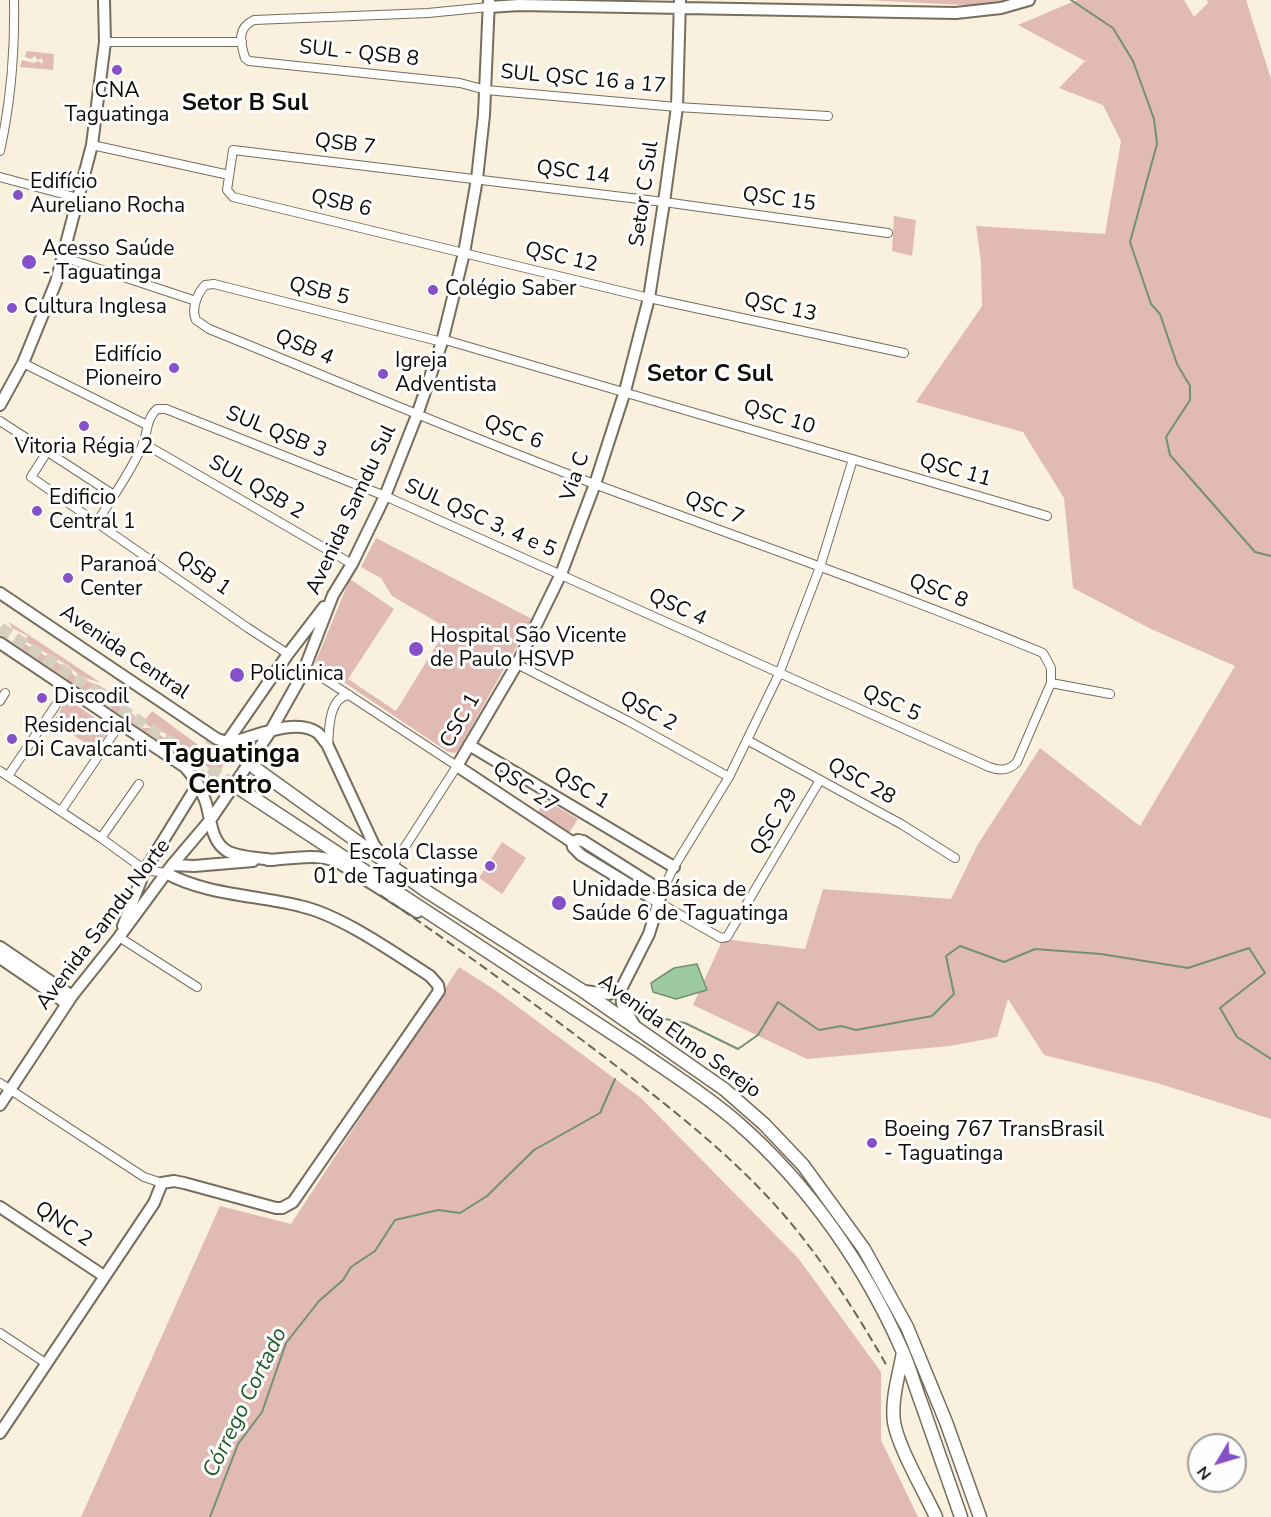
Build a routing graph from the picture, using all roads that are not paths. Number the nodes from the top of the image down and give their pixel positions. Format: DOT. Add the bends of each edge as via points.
graph roads {
  1 [pos="14,0"];
  2 [pos="104,0"];
  3 [pos="1029,0"];
  4 [pos="489,3"];
  5 [pos="680,5"];
  6 [pos="105,42"];
  7 [pos="242,42"];
  8 [pos="486,90"];
  9 [pos="676,107"];
  10 [pos="828,117"];
  11 [pos="92,145"];
  12 [pos="0,150"];
  13 [pos="229,175"];
  14 [pos="0,177"];
  15 [pos="477,179"];
  16 [pos="78,198"];
  17 [pos="664,202"];
  18 [pos="888,233"];
  19 [pos="464,254"];
  20 [pos="63,257"];
  21 [pos="649,298"];
  22 [pos="196,301"];
  23 [pos="442,340"];
  24 [pos="904,353"];
  25 [pos="24,363"];
  26 [pos="625,391"];
  27 [pos="0,405"];
  28 [pos="417,415"];
  29 [pos="0,421"];
  30 [pos="147,425"];
  31 [pos="143,443"];
  32 [pos="47,452"];
  33 [pos="854,459"];
  34 [pos="595,484"];
  35 [pos="114,495"];
  36 [pos="385,496"];
  37 [pos="1047,516"];
  38 [pos="97,522"];
  39 [pos="351,564"];
  40 [pos="820,567"];
  41 [pos="561,574"];
  42 [pos="0,593"];
  43 [pos="333,595"];
  44 [pos="0,643"];
  45 [pos="288,654"];
  46 [pos="517,664"];
  47 [pos="779,674"];
  48 [pos="302,675"];
  49 [pos="1051,684"];
  50 [pos="68,690"];
  51 [pos="5,693"];
  52 [pos="1110,694"];
  53 [pos="349,695"];
  54 [pos="0,701"];
  55 [pos="120,724"];
  56 [pos="270,732"];
  57 [pos="747,740"];
  58 [pos="227,742"];
  59 [pos="469,745"];
  60 [pos="328,747"];
  61 [pos="457,766"];
  62 [pos="255,768"];
  63 [pos="0,771"];
  64 [pos="243,773"];
  65 [pos="8,776"];
  66 [pos="729,777"];
  67 [pos="820,780"];
  68 [pos="139,784"];
  69 [pos="198,784"];
  70 [pos="240,789"];
  71 [pos="61,811"];
  72 [pos="211,819"];
  73 [pos="102,838"];
  74 [pos="955,858"];
  75 [pos="274,860"];
  76 [pos="392,867"];
  77 [pos="674,867"];
  78 [pos="169,869"];
  79 [pos="145,870"];
  80 [pos="660,897"];
  81 [pos="437,919"];
  82 [pos="119,937"];
  83 [pos="0,947"];
  84 [pos="0,958"];
  85 [pos="196,987"];
  86 [pos="621,989"];
  87 [pos="583,991"];
  88 [pos="69,1000"];
  89 [pos="635,1026"];
  90 [pos="0,1083"];
  91 [pos="10,1089"];
  92 [pos="0,1105"];
  93 [pos="162,1183"];
  94 [pos="0,1207"];
  95 [pos="104,1276"];
  96 [pos="0,1333"];
  97 [pos="903,1351"];
  98 [pos="47,1364"];
  99 [pos="0,1433"];
  100 [pos="936,1517"];
  101 [pos="961,1517"];
  102 [pos="980,1517"];
  1 -- 12 [label="street" via="15,42"];
  2 -- 6 [label="main road"];
  3 -- 5 [label="main road" via="956,13"];
  4 -- 5 [label="main road"];
  4 -- 7 [label="street" via="428,13 254,20 244,25"];
  4 -- 8 [label="main road, Avenida Samdu Sul"];
  5 -- 9 [label="main road, Setor C Sul"];
  6 -- 7 [label="street"];
  6 -- 11 [label="main road"];
  7 -- 8 [label="street, SUL - QSB 8" via="249,61 460,83"];
  8 -- 9 [label="street, SUL QSC 16 a 17"];
  8 -- 15 [label="main road, Avenida Samdu Sul"];
  9 -- 10 [label="street, SUL QSC 16 a 17"];
  9 -- 17 [label="main road, Setor C Sul"];
  11 -- 13 [label="street"];
  11 -- 16 [label="main road"];
  13 -- 15 [label="street, QSB 7" via="233,150"];
  13 -- 19 [label="street, QSB 6" via="227,189 233,197"];
  14 -- 16 [label="street"];
  15 -- 17 [label="street, QSC 14"];
  15 -- 19 [label="main road, Avenida Samdu Sul"];
  16 -- 20 [label="main road"];
  17 -- 18 [label="street, QSC 15"];
  17 -- 21 [label="main road, Setor C Sul"];
  19 -- 21 [label="street, QSC 12"];
  19 -- 23 [label="main road, Avenida Samdu Sul"];
  20 -- 22 [label="street"];
  20 -- 25 [label="main road"];
  21 -- 24 [label="street, QSC 13"];
  21 -- 26 [label="main road, Setor C Sul"];
  22 -- 23 [label="street, QSB 5" via="205,285 214,284"];
  22 -- 28 [label="street, QSB 4" via="194,316 200,324"];
  23 -- 26 [label="street, QSC 10"];
  23 -- 28 [label="main road, Avenida Samdu Sul"];
  25 -- 27 [label="main road"];
  25 -- 30 [label="street"];
  26 -- 33 [label="street, QSC 10"];
  26 -- 34 [label="main road, Via C"];
  28 -- 34 [label="street, QSC 6"];
  28 -- 36 [label="main road, Avenida Samdu Sul"];
  29 -- 32 [label="street"];
  30 -- 31 [label="street"];
  30 -- 36 [label="street, SUL QSB 3" via="153,412 161,408"];
  31 -- 35 [label="street"];
  31 -- 39 [label="street, SUL QSB 2"];
  32 -- 35 [label="street"];
  32 -- 38 [label="street, QSB 1" via="31,477"];
  33 -- 37 [label="street, QSC 11"];
  33 -- 40 [label="street"];
  34 -- 40 [label="street, QSC 7"];
  34 -- 41 [label="main road, Via C"];
  35 -- 38 [label="street"];
  36 -- 39 [label="main road, Avenida Samdu Sul"];
  36 -- 41 [label="street, SUL QSC 3, 4 e 5"];
  38 -- 45 [label="street, QSB 1"];
  39 -- 43 [label="main road, Avenida Samdu Sul"];
  40 -- 47 [label="street"];
  40 -- 49 [label="street, QSC 8" via="1043,653 1051,668"];
  41 -- 46 [label="main road, Via C"];
  41 -- 47 [label="street, QSC 4"];
  42 -- 58 [label="main road, Avenida Central" via="210,735"];
  43 -- 45 [label="main road"];
  43 -- 48 [label="main road, Avenida Samdu Sul"];
  44 -- 50 [label="main road"];
  45 -- 48 [label="main road"];
  45 -- 58 [label="main road"];
  46 -- 59 [label="main road, CSC 1"];
  46 -- 66 [label="street, QSC 2"];
  47 -- 49 [label="street, QSC 5" via="988,767 1004,770 1017,762"];
  47 -- 57 [label="street"];
  48 -- 53 [label="street" via="323,678"];
  48 -- 56 [label="main road, Avenida Samdu Sul"];
  49 -- 52 [label="street"];
  50 -- 55 [label="main road"];
  50 -- 65 [label="street"];
  51 -- 54 [label="street"];
  53 -- 60 [label="street" via="344,695 335,706"];
  53 -- 61 [label="street"];
  55 -- 69 [label="main road" via="185,767"];
  55 -- 71 [label="street"];
  56 -- 58 [label="main road"];
  56 -- 60 [label="main road" via="287,726 305,728 318,733"];
  56 -- 64 [label="main road, Avenida Samdu Sul"];
  57 -- 66 [label="street"];
  57 -- 67 [label="street, QSC 28"];
  59 -- 61 [label="main road, CSC 1"];
  59 -- 77 [label="main road, QSC 1"];
  60 -- 76 [label="main road" via="374,845"];
  61 -- 76 [label="street"];
  61 -- 80 [label="main road, QSC 27" via="572,842 580,855"];
  62 -- 76 [label="main road, Avenida Elmo Serejo"];
  63 -- 65 [label="street"];
  64 -- 72 [label="main road, Avenida Samdu Norte"];
  65 -- 71 [label="street"];
  66 -- 77 [label="street"];
  67 -- 74 [label="street, QSC 28"];
  67 -- 80 [label="street, QSC 29" via="727,937 721,938"];
  68 -- 73 [label="street"];
  69 -- 72 [label="main road"];
  69 -- 79 [label="main road"];
  70 -- 81 [label="main road, Avenida Elmo Serejo"];
  71 -- 73 [label="street"];
  72 -- 75 [label="main road" via="213,834 227,851"];
  72 -- 78 [label="main road, Avenida Samdu Norte"];
  73 -- 79 [label="street"];
  75 -- 78 [label="main road"];
  75 -- 81 [label="main road" via="315,856 336,861 420,914"];
  76 -- 87 [label="main road, Avenida Elmo Serejo"];
  77 -- 80 [label="street"];
  78 -- 79 [label="street"];
  78 -- 82 [label="main road, Avenida Samdu Norte"];
  78 -- 93 [label="main road" via="177,879 212,889 323,913 430,976 439,991 293,1202 276,1208 184,1183"];
  79 -- 82 [label="main road"];
  80 -- 86 [label="main road" via="650,934"];
  81 -- 97 [label="main road, Avenida Elmo Serejo" via="639,1051 738,1123 790,1175 825,1219 863,1277"];
  82 -- 85 [label="street"];
  82 -- 88 [label="main road, Avenida Samdu Norte"];
  83 -- 88 [label="main road"];
  84 -- 88 [label="main road"];
  86 -- 87 [label="main road" via="609,994"];
  86 -- 89 [label="main road" via="622,1004"];
  87 -- 89 [label="main road, Avenida Elmo Serejo"];
  88 -- 91 [label="main road, Avenida Samdu Norte"];
  89 -- 102 [label="main road, Avenida Elmo Serejo" via="724,1089 764,1124 828,1196 876,1268 907,1327"];
  90 -- 91 [label="street"];
  91 -- 92 [label="main road, Avenida Samdu Norte"];
  91 -- 93 [label="street" via="144,1177"];
  93 -- 95 [label="main road" via="154,1203"];
  94 -- 95 [label="main road, QNC 2"];
  95 -- 98 [label="main road"];
  96 -- 98 [label="street"];
  97 -- 100 [label="main road" via="894,1424"];
  97 -- 101 [label="main road, Avenida Elmo Serejo"];
  98 -- 99 [label="main road"];
}
